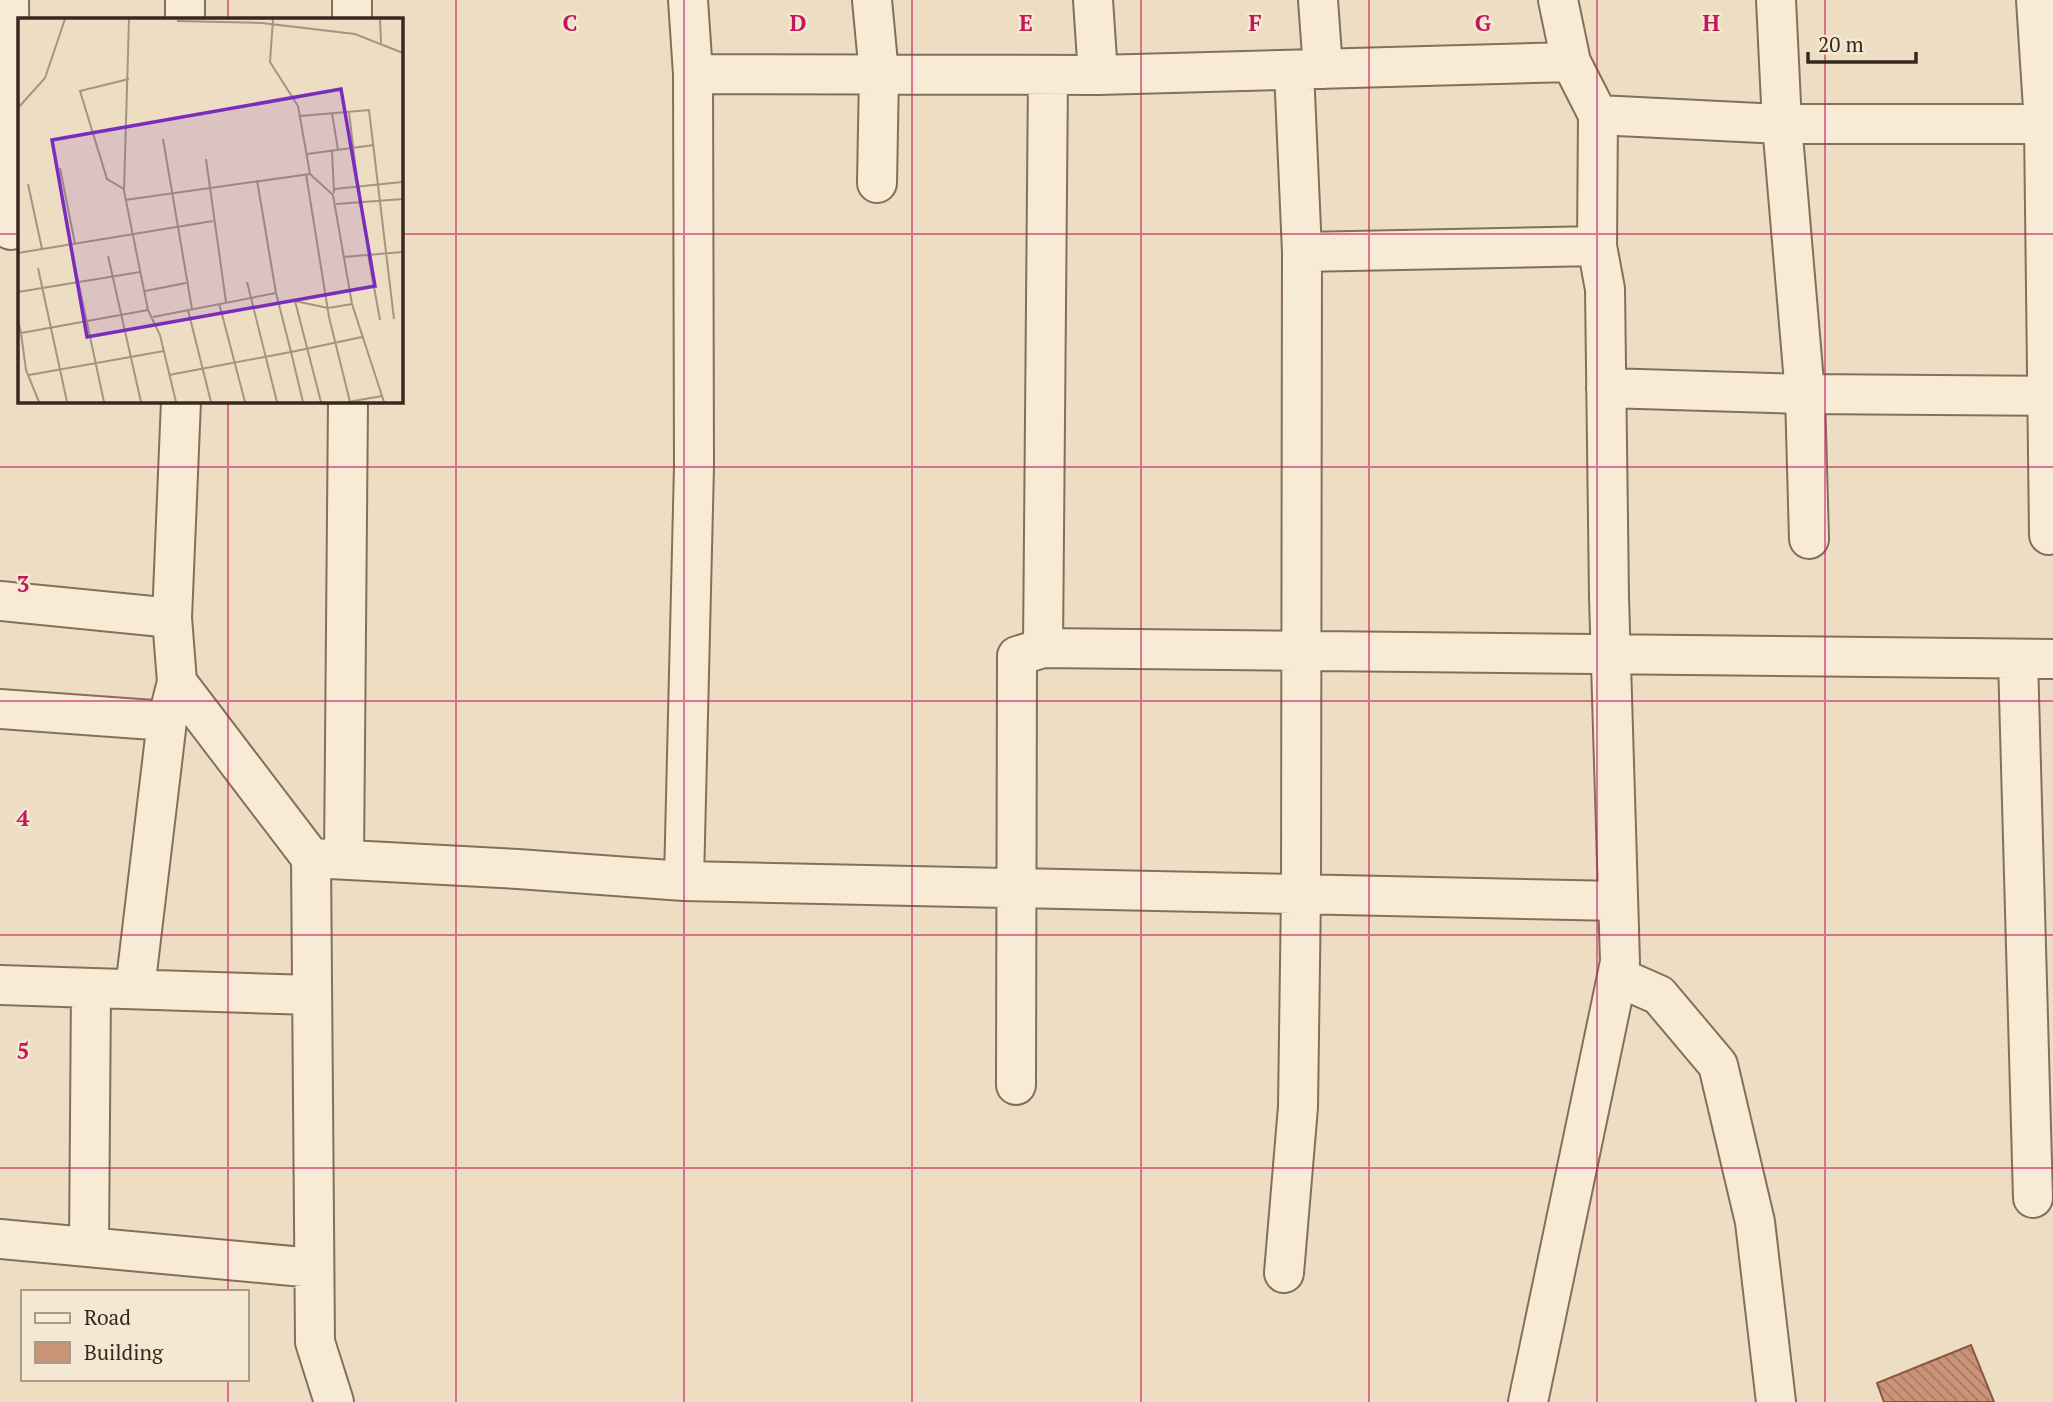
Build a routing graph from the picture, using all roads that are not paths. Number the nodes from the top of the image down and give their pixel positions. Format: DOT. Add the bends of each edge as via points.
graph roads {
  1 [pos="9,0"];
  2 [pos="185,0"];
  3 [pos="352,0"];
  4 [pos="688,0"];
  5 [pos="872,0"];
  6 [pos="1093,0"];
  7 [pos="1318,0"];
  8 [pos="1558,0"];
  9 [pos="1776,0"];
  10 [pos="2036,0"];
  11 [pos="185,18"];
  12 [pos="352,18"];
  13 [pos="1571,62"];
  14 [pos="1309,69"];
  15 [pos="693,74"];
  16 [pos="879,74"];
  17 [pos="1048,75"];
  18 [pos="1098,75"];
  19 [pos="1598,115"];
  20 [pos="1782,124"];
  21 [pos="2048,124"];
  22 [pos="877,183"];
  23 [pos="10,229"];
  24 [pos="1597,246"];
  25 [pos="1302,252"];
  26 [pos="1606,388"];
  27 [pos="1805,394"];
  28 [pos="2050,396"];
  29 [pos="181,402"];
  30 [pos="348,402"];
  31 [pos="2049,535"];
  32 [pos="1808,539"];
  33 [pos="0,601"];
  34 [pos="172,618"];
  35 [pos="1044,648"];
  36 [pos="1301,651"];
  37 [pos="1611,655"];
  38 [pos="2035,659"];
  39 [pos="177,682"];
  40 [pos="0,709"];
  41 [pos="167,721"];
  42 [pos="328,859"];
  43 [pos="684,881"];
  44 [pos="1018,887"];
  45 [pos="1301,893"];
  46 [pos="1618,901"];
  47 [pos="1618,977"];
  48 [pos="0,985"];
  49 [pos="91,988"];
  50 [pos="135,989"];
  51 [pos="312,995"];
  52 [pos="1016,1085"];
  53 [pos="2033,1198"];
  54 [pos="0,1239"];
  55 [pos="89,1247"];
  56 [pos="314,1268"];
  57 [pos="1284,1273"];
  58 [pos="334,1402"];
  59 [pos="1528,1402"];
  60 [pos="1776,1402"];
  1 -- 23 [label="street"];
  2 -- 11 [label="street"];
  3 -- 12 [label="street"];
  4 -- 15 [label="street"];
  5 -- 16 [label="street"];
  6 -- 18 [label="street"];
  7 -- 14 [label="street"];
  8 -- 13 [label="street"];
  9 -- 20 [label="street"];
  10 -- 21 [label="street"];
  13 -- 14 [label="street"];
  13 -- 19 [label="street"];
  14 -- 18 [label="street"];
  14 -- 25 [label="street"];
  15 -- 16 [label="street"];
  15 -- 43 [label="street" via="694,466"];
  16 -- 17 [label="street"];
  16 -- 22 [label="street"];
  17 -- 18 [label="street"];
  17 -- 35 [label="street"];
  19 -- 20 [label="street"];
  19 -- 24 [label="street"];
  20 -- 21 [label="street"];
  20 -- 27 [label="street"];
  21 -- 28 [label="street"];
  24 -- 25 [label="street"];
  24 -- 26 [label="street" via="1605,289"];
  25 -- 36 [label="street"];
  26 -- 27 [label="street"];
  26 -- 37 [label="street"];
  27 -- 28 [label="street"];
  27 -- 32 [label="street"];
  28 -- 31 [label="street"];
  29 -- 34 [label="street"];
  30 -- 42 [label="street"];
  33 -- 34 [label="street"];
  34 -- 39 [label="street"];
  35 -- 36 [label="street"];
  35 -- 44 [label="street" via="1017,656"];
  36 -- 37 [label="street"];
  36 -- 45 [label="street"];
  37 -- 38 [label="street"];
  37 -- 46 [label="street"];
  38 -- 53 [label="street"];
  39 -- 41 [label="street"];
  39 -- 42 [label="street"];
  40 -- 41 [label="street"];
  41 -- 50 [label="street"];
  42 -- 43 [label="street"];
  42 -- 51 [label="street"];
  43 -- 44 [label="street"];
  44 -- 45 [label="street"];
  44 -- 52 [label="street"];
  45 -- 46 [label="street"];
  45 -- 57 [label="street" via="1298,1107"];
  46 -- 47 [label="street"];
  47 -- 59 [label="street"];
  47 -- 60 [label="street" via="1659,995 1718,1065 1755,1222"];
  48 -- 49 [label="street"];
  49 -- 50 [label="street"];
  49 -- 55 [label="street"];
  50 -- 51 [label="street"];
  51 -- 56 [label="street"];
  54 -- 55 [label="street"];
  55 -- 56 [label="street"];
  56 -- 58 [label="street" via="314,1342"];
}
